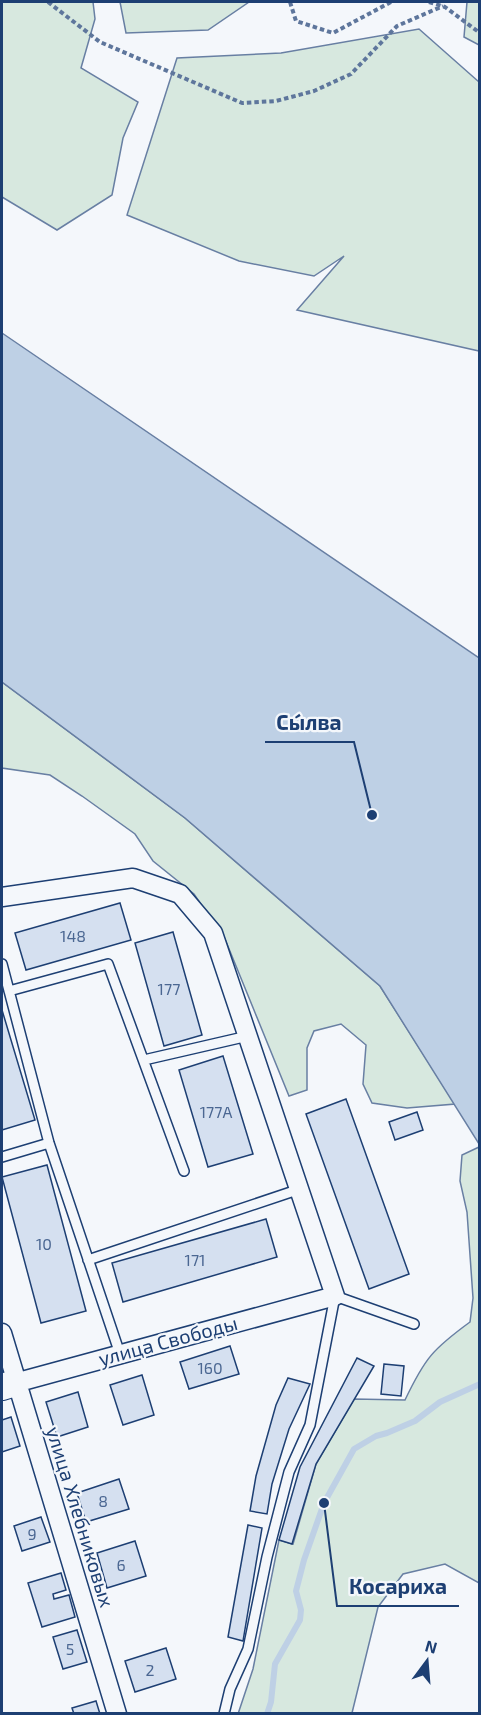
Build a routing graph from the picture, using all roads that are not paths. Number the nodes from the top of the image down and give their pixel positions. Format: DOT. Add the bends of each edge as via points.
graph roads {
  1 [pos="2,897"];
  2 [pos="2,964"];
  3 [pos="9,991"];
  4 [pos="248,1036"];
  5 [pos="144,1060"];
  6 [pos="49,1143"];
  7 [pos="2,1157"];
  8 [pos="184,1171"];
  9 [pos="300,1189"];
  10 [pos="88,1260"];
  11 [pos="335,1296"];
  12 [pos="414,1324"];
  13 [pos="2,1334"];
  14 [pos="120,1354"];
  15 [pos="8,1385"];
  16 [pos="117,1713"];
  17 [pos="224,1713"];
  1 -- 4 [label="street" via="133,878 180,894 213,933"];
  2 -- 3 [label="lane"];
  3 -- 5 [label="lane" via="108,964"];
  3 -- 6 [label="lane"];
  4 -- 5 [label="lane"];
  4 -- 9 [label="street"];
  5 -- 8 [label="lane"];
  6 -- 7 [label="lane"];
  6 -- 10 [label="lane"];
  9 -- 10 [label="lane"];
  9 -- 11 [label="street"];
  10 -- 14 [label="lane"];
  11 -- 12 [label="lane"];
  11 -- 14 [label="street, улица Свободы"];
  11 -- 17 [label="lane" via="310,1425 289,1472 248,1649"];
  13 -- 15 [label="street, улица Хлебниковых"];
  14 -- 15 [label="street, улица Свободы"];
  15 -- 16 [label="street, улица Хлебниковых"];
}
